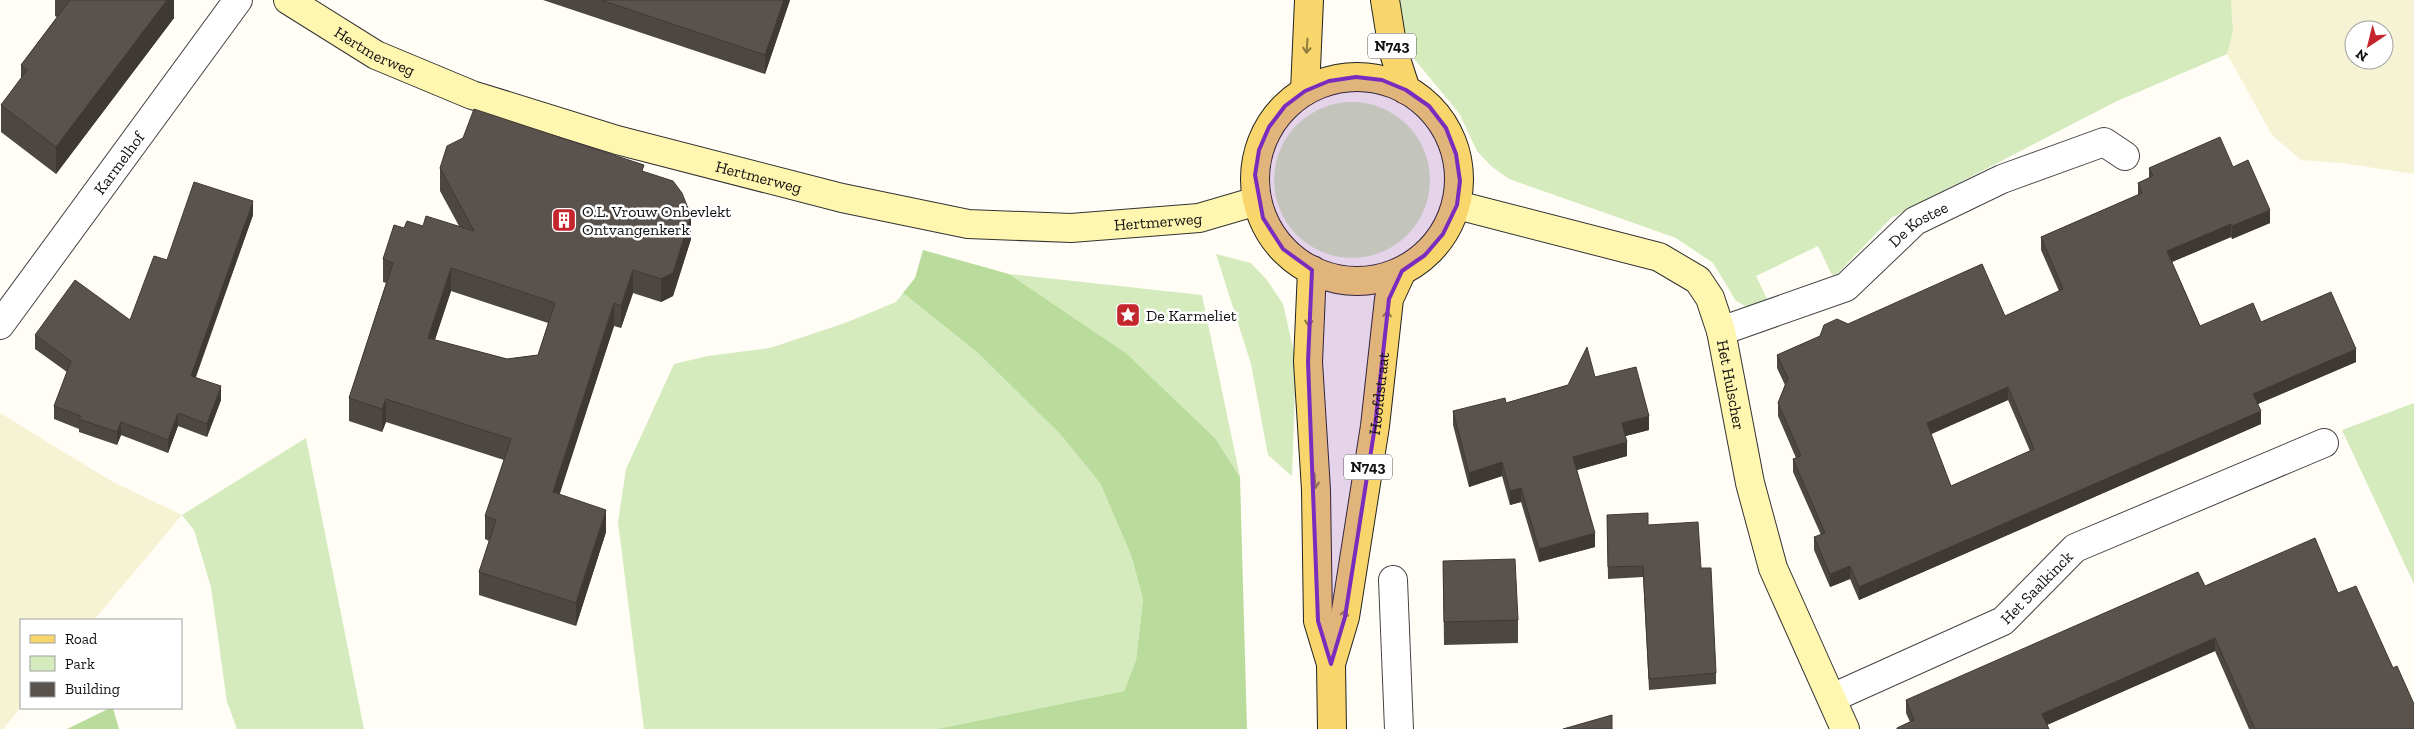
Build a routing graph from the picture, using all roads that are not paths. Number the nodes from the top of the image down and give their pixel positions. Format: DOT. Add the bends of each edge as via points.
graph roads {
  1 [pos="238,0"];
  2 [pos="288,0"];
  3 [pos="1309,0"];
  4 [pos="1385,0"];
  5 [pos="1406,90"];
  6 [pos="1305,91"];
  7 [pos="2125,156"];
  8 [pos="1257,201"];
  9 [pos="1457,205"];
  10 [pos="1312,270"];
  11 [pos="1402,271"];
  12 [pos="0,325"];
  13 [pos="1721,331"];
  14 [pos="2324,443"];
  15 [pos="1393,580"];
  16 [pos="1331,664"];
  17 [pos="1832,698"];
  18 [pos="1332,729"];
  19 [pos="1399,729"];
  20 [pos="1844,729"];
  1 -- 12 [label="street, Karmelhof"];
  2 -- 8 [label="street, Hertmerweg" via="376,55 472,95 617,140 842,198 968,224 1071,228 1199,218"];
  3 -- 6 [label="main road, one-way"];
  4 -- 5 [label="main road, N743" via="1393,50"];
  5 -- 6 [label="main road, N743" via="1382,80 1356,77 1329,81"];
  5 -- 9 [label="main road, N743" via="1429,106 1446,128 1456,154 1460,181"];
  6 -- 8 [label="main road, N743" via="1269,127 1259,150 1255,175"];
  7 -- 13 [label="street, De Kostee" via="2104,142 2002,179 1915,221 1846,287"];
  8 -- 10 [label="main road, N743" via="1263,218 1283,249"];
  9 -- 11 [label="main road, N743" via="1443,234 1425,255"];
  9 -- 13 [label="street, Het Hulscher" via="1659,257 1698,280 1710,298"];
  10 -- 11 [label="main road, N743" via="1334,278 1357,281 1380,279"];
  10 -- 16 [label="main road, Hoofdstraat / N743, one-way" via="1308,362 1316,490 1318,621"];
  16 -- 11 [label="main road, Hoofdstraat / N743, one-way" via="1344,617 1376,426 1389,299"];
  13 -- 17 [label="street, Het Hulscher" via="1750,483 1773,568"];
  14 -- 17 [label="street, Het Saalkinck" via="2075,548 2003,621"];
  15 -- 19 [label="street"];
  16 -- 18 [label="main road, Hoofdstraat / N743"];
  17 -- 20 [label="street, Het Hulscher"];
}
